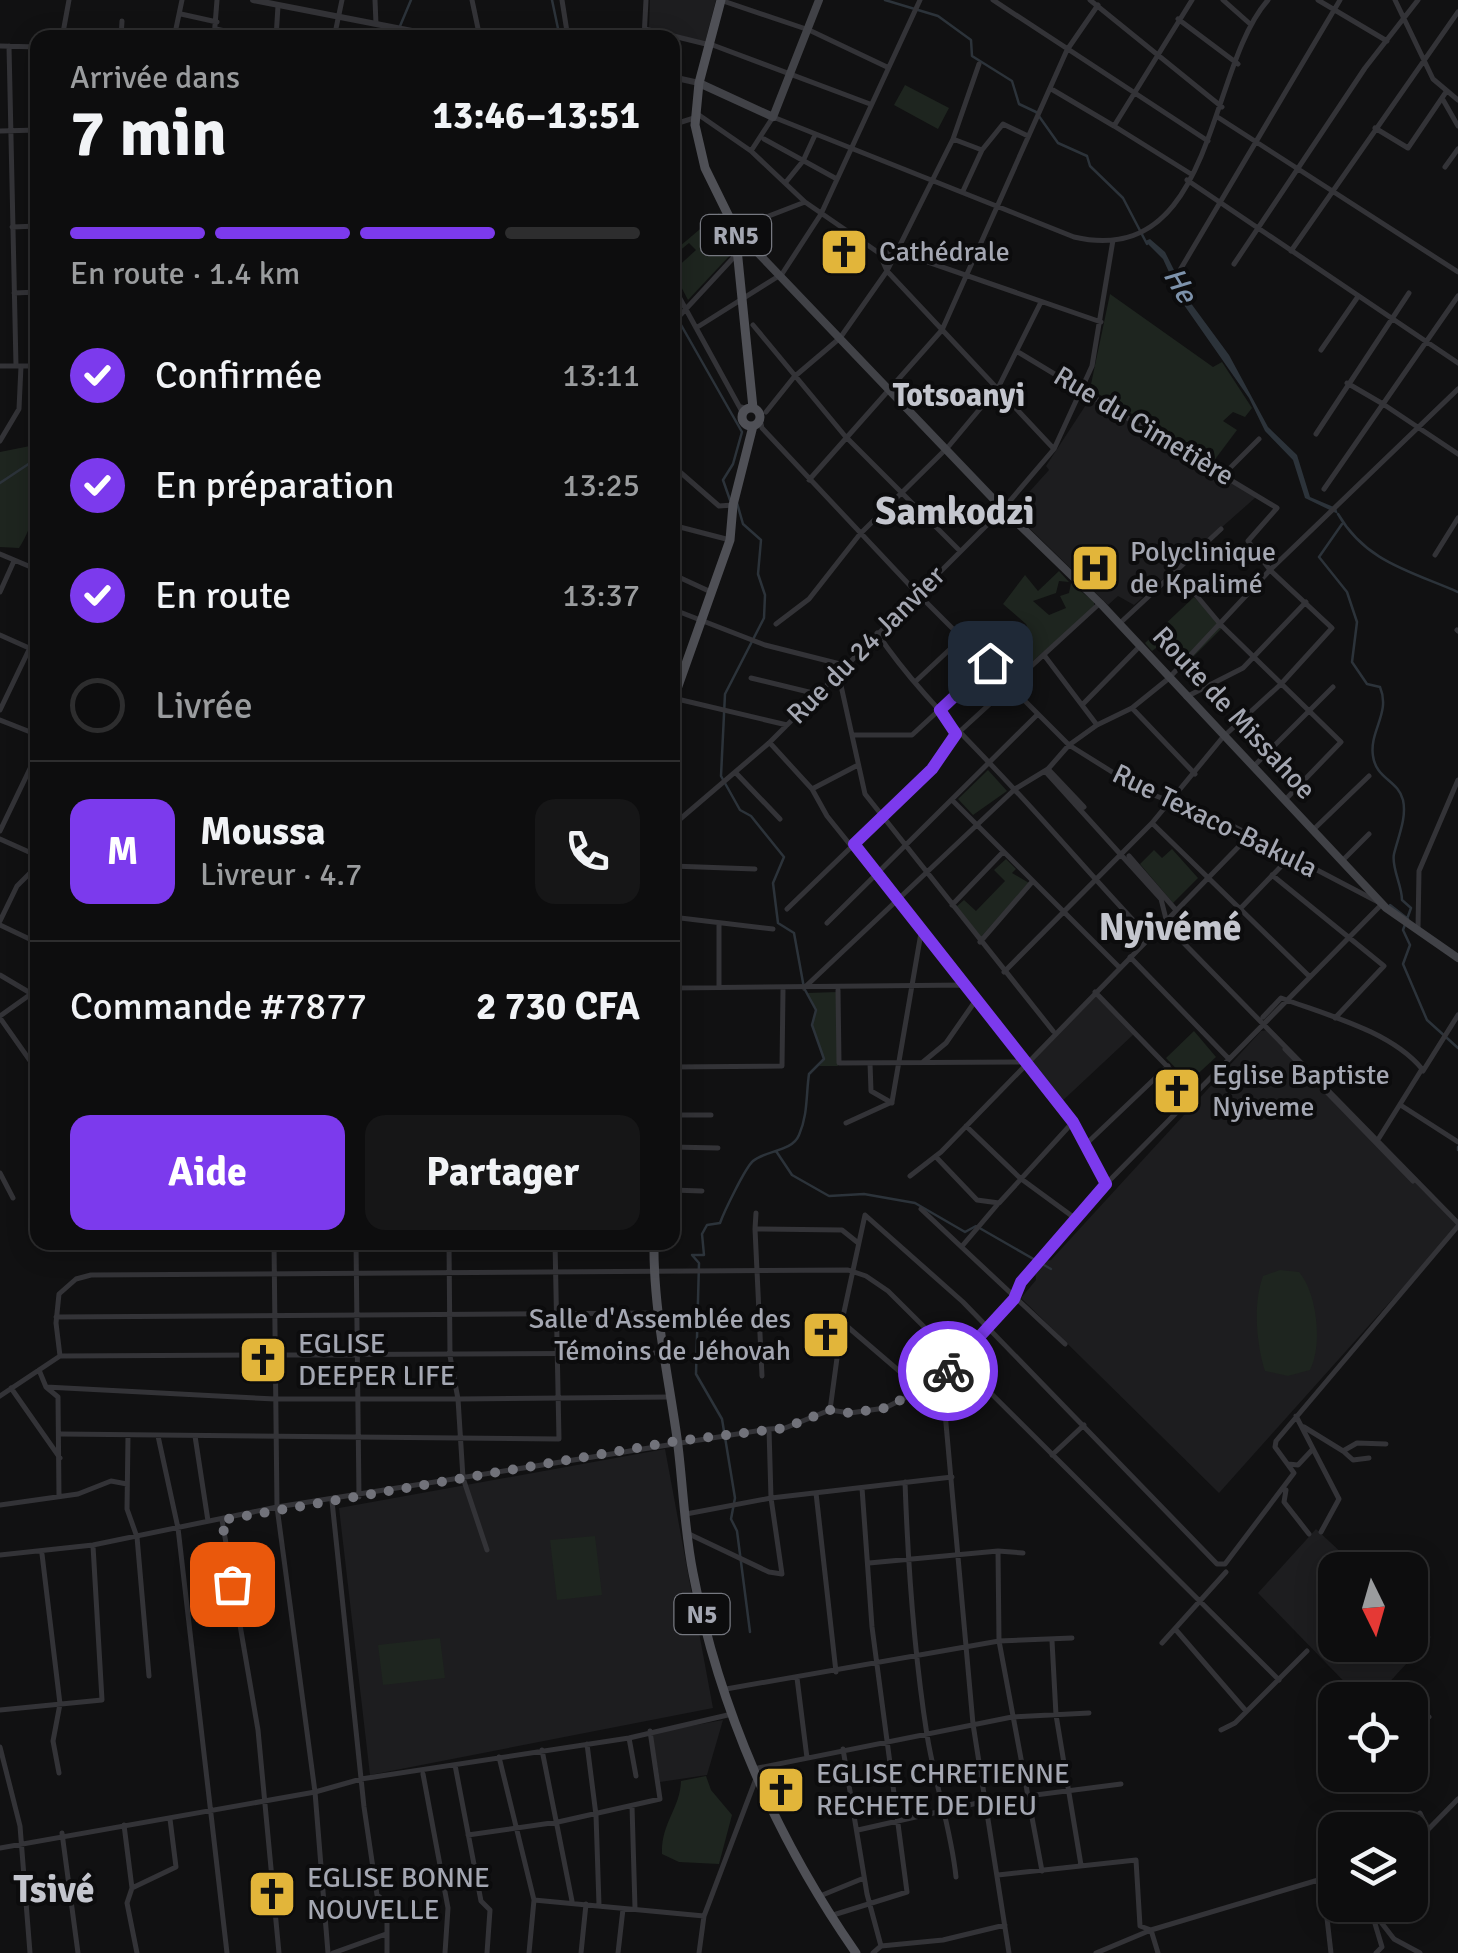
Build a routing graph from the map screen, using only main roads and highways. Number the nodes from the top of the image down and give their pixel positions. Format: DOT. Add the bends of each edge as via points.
graph roads {
  1 [pos="721,0"];
  2 [pos="819,0"];
  3 [pos="699,82"];
  4 [pos="736,229"];
  5 [pos="680,681"];
  6 [pos="1458,958"];
  7 [pos="654,1250"];
  8 [pos="856,1953"];
  1 -- 3 [label="main road, RN5"];
  2 -- 3 [label="main road" via="773,118"];
  3 -- 4 [label="main road, RN5 / RN5" via="694,116 702,161"];
  4 -- 5 [label="main road, RN5 / RN5" via="752,417 730,540"];
  4 -- 6 [label="main road, Route de Missahoe" via="1382,904"];
  7 -- 8 [label="main road, N5 / N5" via="683,1514 723,1690 755,1773"];
}
